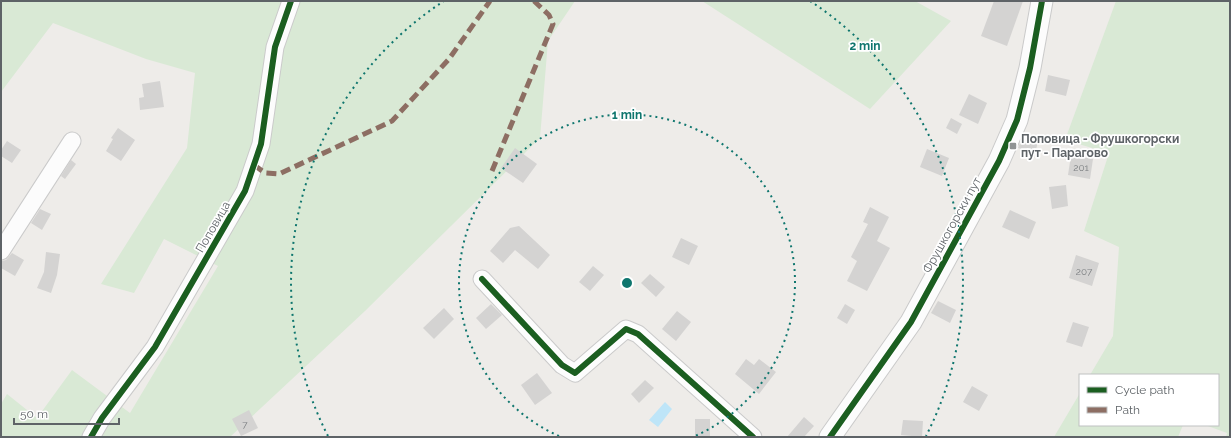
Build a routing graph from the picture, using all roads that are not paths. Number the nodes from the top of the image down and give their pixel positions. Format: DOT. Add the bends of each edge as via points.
graph roads {
  1 [pos="291,1"];
  2 [pos="1042,1"];
  3 [pos="72,141"];
  4 [pos="1,251"];
  5 [pos="482,279"];
  6 [pos="91,437"];
  7 [pos="753,437"];
  8 [pos="830,437"];
  1 -- 6 [label="street, Поповица" via="275,47 261,144 245,191 155,347 102,418"];
  2 -- 8 [label="street, Фрушкогорски пут" via="1030,68 1017,120 999,161 912,322"];
  3 -- 4 [label="street"];
  5 -- 7 [label="street" via="562,364 575,373 626,329 638,334"];
}
